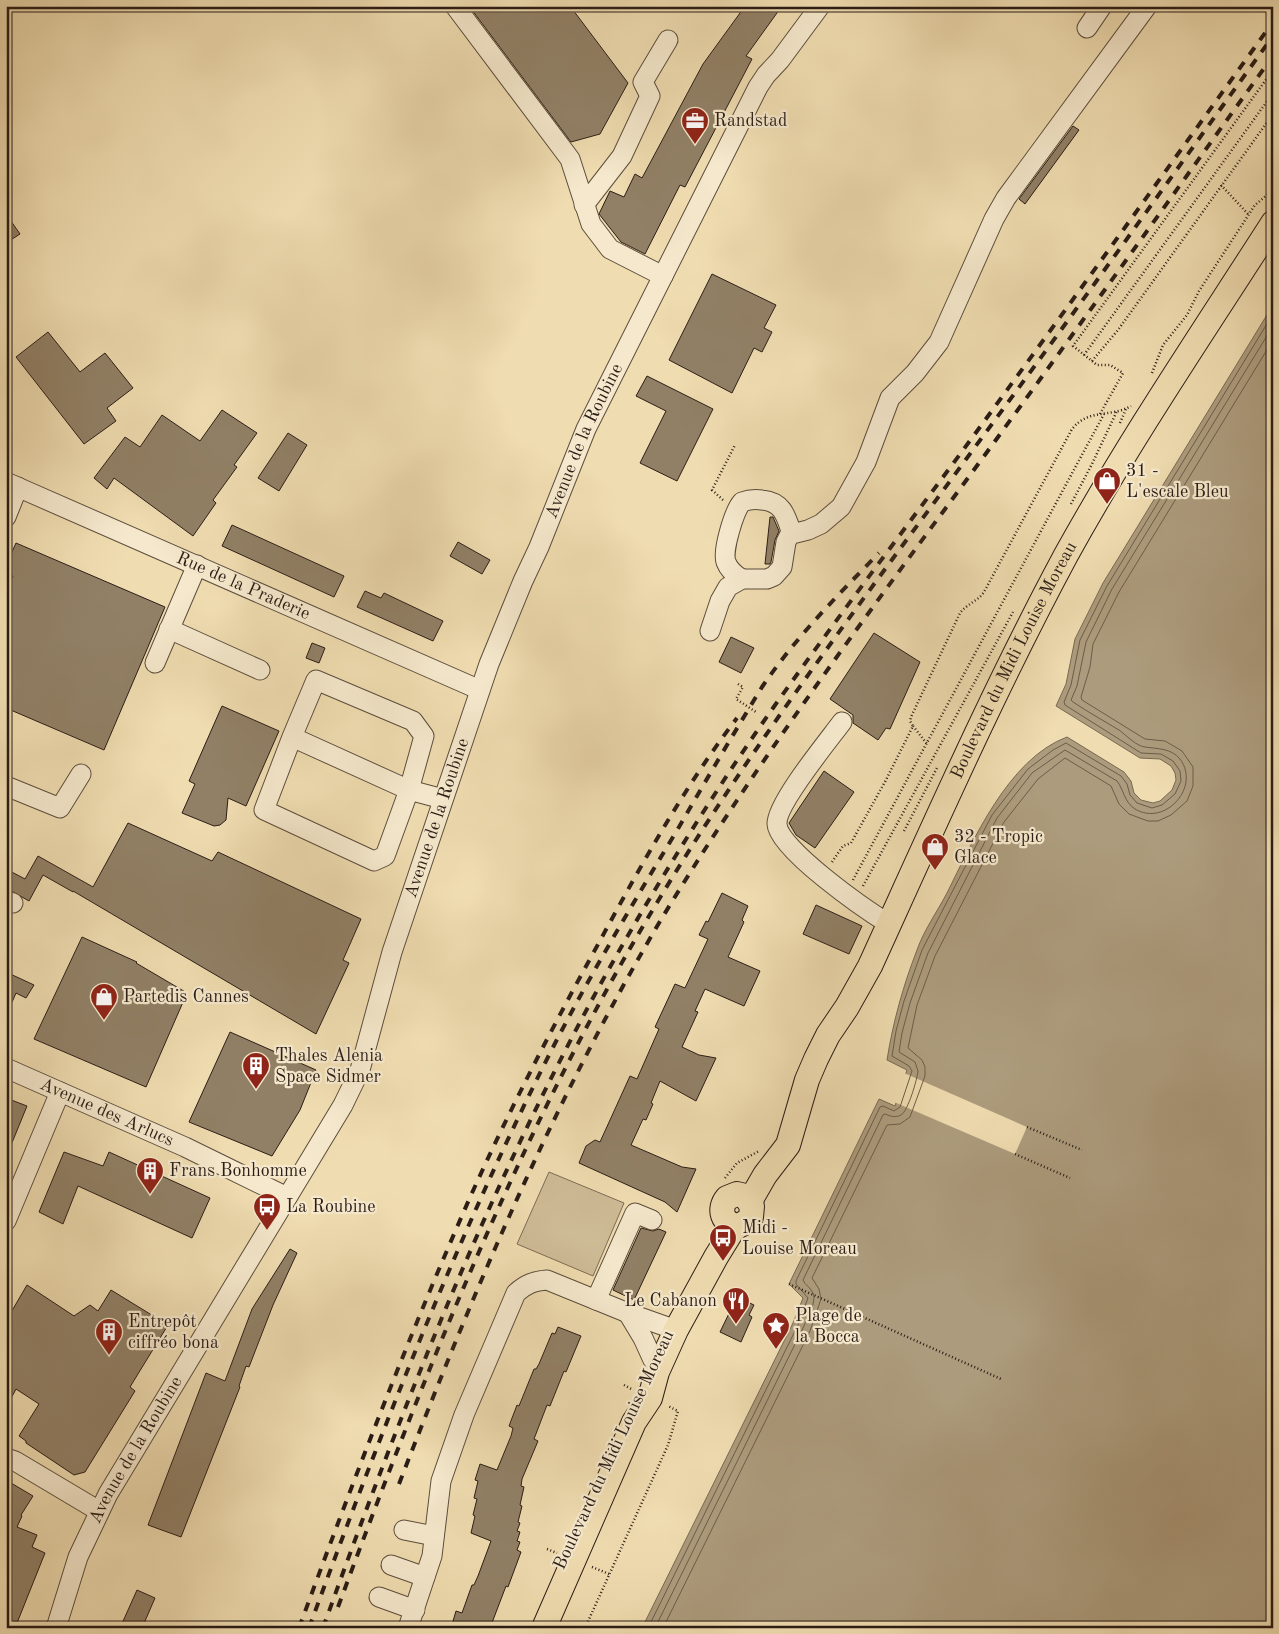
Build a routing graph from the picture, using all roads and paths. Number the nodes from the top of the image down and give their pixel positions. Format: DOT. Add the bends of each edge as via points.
graph roads {
  1 [pos="455,6"];
  2 [pos="820,6"];
  3 [pos="1102,6"];
  4 [pos="1147,6"];
  5 [pos="1087,28"];
  6 [pos="668,40"];
  7 [pos="1273,70"];
  8 [pos="1273,93"];
  9 [pos="1273,114"];
  10 [pos="1221,186"];
  11 [pos="1273,190"];
  12 [pos="584,205"];
  13 [pos="1249,215"];
  14 [pos="1273,223"];
  15 [pos="663,276"];
  16 [pos="1084,355"];
  17 [pos="1092,361"];
  18 [pos="1150,378"];
  19 [pos="1136,403"];
  20 [pos="1117,411"];
  21 [pos="1102,414"];
  22 [pos="735,445"];
  23 [pos="12,484"];
  24 [pos="739,506"];
  25 [pos="1067,511"];
  26 [pos="6,517"];
  27 [pos="792,534"];
  28 [pos="197,565"];
  29 [pos="742,579"];
  30 [pos="1014,609"];
  31 [pos="170,629"];
  32 [pos="710,631"];
  33 [pos="155,663"];
  34 [pos="260,670"];
  35 [pos="738,684"];
  36 [pos="480,690"];
  37 [pos="756,712"];
  38 [pos="842,722"];
  39 [pos="913,726"];
  40 [pos="292,737"];
  41 [pos="927,744"];
  42 [pos="81,774"];
  43 [pos="6,786"];
  44 [pos="409,790"];
  45 [pos="443,799"];
  46 [pos="829,867"];
  47 [pos="850,886"];
  48 [pos="860,892"];
  49 [pos="888,924"];
  50 [pos="6,1068"];
  51 [pos="60,1092"];
  52 [pos="1027,1126"];
  53 [pos="1082,1150"];
  54 [pos="1014,1154"];
  55 [pos="1070,1178"];
  56 [pos="287,1197"];
  57 [pos="652,1220"];
  58 [pos="6,1221"];
  59 [pos="789,1284"];
  60 [pos="596,1300"];
  61 [pos="628,1313"];
  62 [pos="673,1329"];
  63 [pos="653,1360"];
  64 [pos="1001,1379"];
  65 [pos="678,1411"];
  66 [pos="6,1458"];
  67 [pos="100,1511"];
  68 [pos="404,1530"];
  69 [pos="434,1536"];
  70 [pos="391,1564"];
  71 [pos="425,1577"];
  72 [pos="379,1597"];
  73 [pos="412,1619"];
  74 [pos="56,1628"];
  75 [pos="536,1628"];
  76 [pos="544,1628"];
  77 [pos="585,1628"];
  1 -- 12 [label="street" via="570,160"];
  2 -- 15 [label="street, Avenue de la Roubine" via="758,87"];
  3 -- 5 [label="street"];
  4 -- 27 [label="street" via="1006,198 940,342 890,398 866,462 841,507 822,524"];
  6 -- 12 [label="street" via="643,82 650,96 622,156"];
  7 -- 16 [label="path" via="1073,346"];
  8 -- 16 [label="path"];
  9 -- 10 [label="path"];
  10 -- 13 [label="path"];
  10 -- 17 [label="path" via="1118,330"];
  11 -- 13 [label="path" via="1259,200"];
  12 -- 15 [label="street" via="591,224 610,249"];
  13 -- 18 [label="path" via="1199,291 1184,320 1163,345"];
  14 -- 49 [label="main road, Boulevard du Midi Louise Moreau" via="1144,424 1067,554 992,700"];
  15 -- 36 [label="street, Avenue de la Roubine" via="586,429"];
  16 -- 17 [label="path"];
  17 -- 21 [label="path" via="1097,365 1110,364 1123,373"];
  19 -- 20 [label="path"];
  20 -- 21 [label="path"];
  20 -- 25 [label="path"];
  21 -- 39 [label="path" via="1083,418 1072,429 984,592 960,613 911,717"];
  21 -- 41 [label="path"];
  22 -- 24 [label="path" via="712,490 720,499"];
  23 -- 26 [label="street"];
  23 -- 28 [label="street, Rue de la Praderie"];
  24 -- 27 [label="street" via="754,499 774,502 784,511"];
  24 -- 29 [label="street" via="725,558 730,570"];
  27 -- 29 [label="street" via="786,542 779,572 767,579"];
  28 -- 31 [label="street"];
  28 -- 36 [label="street, Rue de la Praderie"];
  29 -- 32 [label="street" via="723,593"];
  30 -- 48 [label="path"];
  31 -- 33 [label="street"];
  31 -- 34 [label="street"];
  35 -- 37 [label="path" via="743,687 736,699"];
  36 -- 45 [label="street, Avenue de la Roubine"];
  38 -- 49 [label="street" via="789,795 777,824 784,840 815,870 855,903"];
  39 -- 41 [label="path"];
  39 -- 46 [label="path" via="851,844 843,846"];
  40 -- 44 [label="street"];
  40 -- 44 [label="street" via="316,680 413,721 424,736"];
  40 -- 44 [label="street" via="264,810 374,861 385,856"];
  41 -- 47 [label="path"];
  42 -- 43 [label="street" via="60,808"];
  44 -- 45 [label="street"];
  45 -- 56 [label="street, Avenue de la Roubine" via="392,952 360,1070"];
  49 -- 62 [label="main road, Boulevard du Midi Louise Moreau" via="861,982 816,1059 796,1120 778,1139 744,1190 745,1198 732,1195 724,1202 722,1212 732,1224 732,1231"];
  50 -- 51 [label="street, Avenue des Arlucs"];
  51 -- 56 [label="street, Avenue des Arlucs"];
  51 -- 58 [label="street"];
  52 -- 53 [label="path"];
  54 -- 55 [label="path"];
  56 -- 67 [label="street, Avenue de la Roubine"];
  57 -- 60 [label="street" via="635,1213"];
  59 -- 64 [label="path"];
  60 -- 61 [label="street"];
  60 -- 69 [label="street" via="547,1280 534,1281 516,1293 464,1415 441,1480"];
  61 -- 62 [label="street"];
  61 -- 63 [label="street"];
  62 -- 63 [label="main road, Boulevard du Midi Louise Moreau"];
  62 -- 76 [label="main road, Boulevard du Midi Louise Moreau" via="650,1398 634,1422"];
  63 -- 75 [label="main road, Boulevard du Midi Louise Moreau" via="581,1522 563,1555"];
  65 -- 77 [label="path" via="668,1445"];
  66 -- 67 [label="street"];
  67 -- 74 [label="street, Avenue de la Roubine" via="78,1557"];
  68 -- 69 [label="street"];
  69 -- 71 [label="street"];
  70 -- 71 [label="street"];
  71 -- 73 [label="street"];
  72 -- 73 [label="street"];
}
